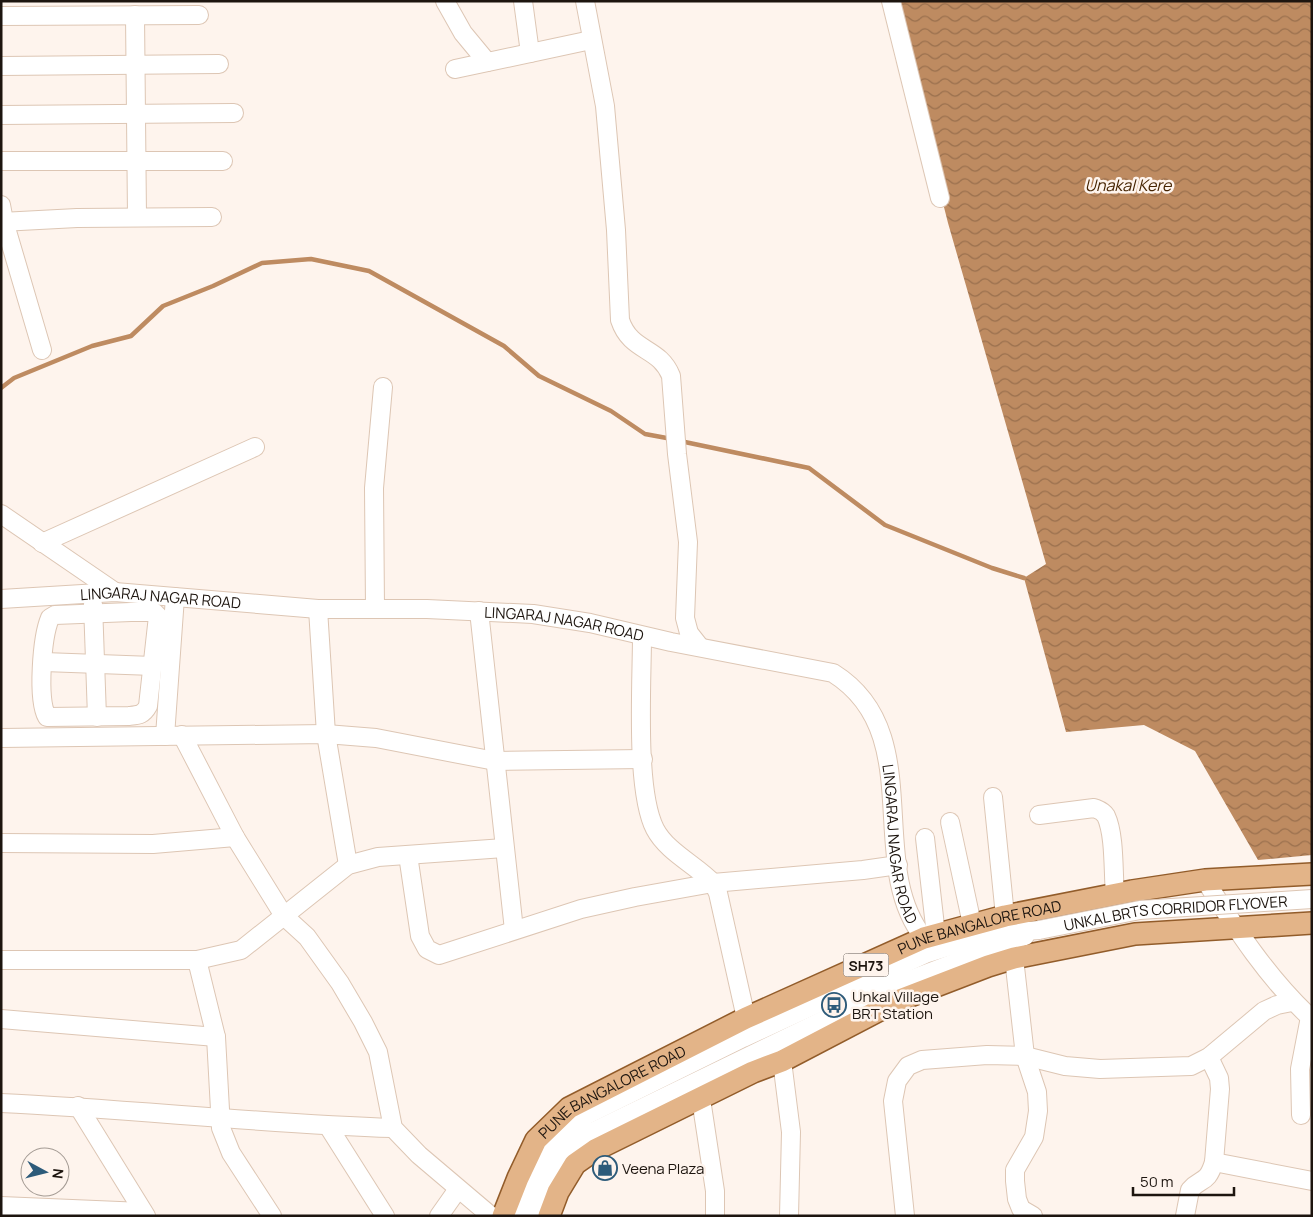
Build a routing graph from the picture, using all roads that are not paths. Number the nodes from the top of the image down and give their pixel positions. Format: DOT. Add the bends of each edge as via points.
graph roads {
  1 [pos="445,1"];
  2 [pos="523,1"];
  3 [pos="585,1"];
  4 [pos="891,1"];
  5 [pos="135,15"];
  6 [pos="199,15"];
  7 [pos="1,16"];
  8 [pos="591,40"];
  9 [pos="530,52"];
  10 [pos="487,62"];
  11 [pos="218,64"];
  12 [pos="136,65"];
  13 [pos="1,66"];
  14 [pos="455,69"];
  15 [pos="234,113"];
  16 [pos="137,114"];
  17 [pos="1,115"];
  18 [pos="1,161"];
  19 [pos="137,161"];
  20 [pos="223,161"];
  21 [pos="940,198"];
  22 [pos="2,216"];
  23 [pos="212,217"];
  24 [pos="137,218"];
  25 [pos="42,350"];
  26 [pos="383,387"];
  27 [pos="255,447"];
  28 [pos="1,514"];
  29 [pos="42,542"];
  30 [pos="115,592"];
  31 [pos="92,593"];
  32 [pos="175,597"];
  33 [pos="1,599"];
  34 [pos="318,608"];
  35 [pos="375,608"];
  36 [pos="479,611"];
  37 [pos="94,613"];
  38 [pos="642,636"];
  39 [pos="700,647"];
  40 [pos="44,662"];
  41 [pos="96,664"];
  42 [pos="153,666"];
  43 [pos="97,717"];
  44 [pos="326,734"];
  45 [pos="165,736"];
  46 [pos="182,736"];
  47 [pos="1,738"];
  48 [pos="643,759"];
  49 [pos="495,761"];
  50 [pos="993,797"];
  51 [pos="1039,815"];
  52 [pos="950,822"];
  53 [pos="235,837"];
  54 [pos="925,838"];
  55 [pos="1,843"];
  56 [pos="504,848"];
  57 [pos="408,855"];
  58 [pos="348,865"];
  59 [pos="898,865"];
  60 [pos="1312,874"];
  61 [pos="1205,880"];
  62 [pos="714,883"];
  63 [pos="1115,894"];
  64 [pos="1312,899"];
  65 [pos="284,916"];
  66 [pos="1005,916"];
  67 [pos="1312,923"];
  68 [pos="972,924"];
  69 [pos="1236,928"];
  70 [pos="514,930"];
  71 [pos="1039,930"];
  72 [pos="930,936"];
  73 [pos="1014,958"];
  74 [pos="1,960"];
  75 [pos="197,960"];
  76 [pos="1292,1002"];
  77 [pos="746,1018"];
  78 [pos="1311,1018"];
  79 [pos="1,1020"];
  80 [pos="216,1037"];
  81 [pos="1025,1056"];
  82 [pos="1210,1057"];
  83 [pos="782,1061"];
  84 [pos="701,1099"];
  85 [pos="1,1102"];
  86 [pos="78,1106"];
  87 [pos="1302,1115"];
  88 [pos="220,1118"];
  89 [pos="328,1126"];
  90 [pos="393,1128"];
  91 [pos="1214,1162"];
  92 [pos="1312,1181"];
  93 [pos="458,1189"];
  94 [pos="1,1206"];
  95 [pos="144,1214"];
  96 [pos="272,1216"];
  97 [pos="385,1216"];
  98 [pos="439,1216"];
  99 [pos="491,1216"];
  100 [pos="503,1216"];
  101 [pos="516,1216"];
  102 [pos="532,1216"];
  103 [pos="549,1216"];
  104 [pos="715,1216"];
  105 [pos="789,1216"];
  106 [pos="905,1216"];
  107 [pos="1033,1216"];
  108 [pos="1185,1216"];
  1 -- 10 [label="street" via="463,33"];
  2 -- 9 [label="street"];
  3 -- 8 [label="street"];
  4 -- 21 [label="street"];
  5 -- 6 [label="street"];
  5 -- 7 [label="street"];
  5 -- 12 [label="street"];
  8 -- 9 [label="street"];
  8 -- 39 [label="street" via="605,106 620,320 625,334 666,364 671,376 688,542 685,618 689,633"];
  9 -- 10 [label="street"];
  10 -- 14 [label="street"];
  11 -- 12 [label="street"];
  12 -- 13 [label="street"];
  12 -- 16 [label="street"];
  15 -- 16 [label="street"];
  16 -- 17 [label="street"];
  16 -- 19 [label="street"];
  18 -- 19 [label="street"];
  19 -- 20 [label="street"];
  19 -- 24 [label="street"];
  22 -- 24 [label="street"];
  22 -- 25 [label="street"];
  23 -- 24 [label="street"];
  26 -- 35 [label="street" via="374,488"];
  27 -- 29 [label="street"];
  28 -- 29 [label="street"];
  29 -- 30 [label="street"];
  30 -- 31 [label="street, LINGARAJ NAGAR ROAD"];
  30 -- 32 [label="street, LINGARAJ NAGAR ROAD"];
  31 -- 33 [label="street, LINGARAJ NAGAR ROAD"];
  31 -- 37 [label="street"];
  32 -- 34 [label="street, LINGARAJ NAGAR ROAD"];
  32 -- 45 [label="street"];
  34 -- 35 [label="street, LINGARAJ NAGAR ROAD"];
  34 -- 44 [label="street"];
  35 -- 36 [label="street, LINGARAJ NAGAR ROAD"];
  36 -- 38 [label="street, LINGARAJ NAGAR ROAD" via="565,618"];
  36 -- 49 [label="street"];
  37 -- 40 [label="street" via="50,618 45,634"];
  37 -- 41 [label="street"];
  37 -- 42 [label="street" via="154,612 158,616 158,626"];
  38 -- 39 [label="street, LINGARAJ NAGAR ROAD"];
  38 -- 48 [label="street"];
  39 -- 59 [label="street, LINGARAJ NAGAR ROAD" via="833,673 850,684 866,702 878,724 886,756"];
  40 -- 41 [label="street"];
  40 -- 43 [label="street" via="42,702 47,717"];
  41 -- 42 [label="street"];
  41 -- 43 [label="street"];
  42 -- 43 [label="street" via="148,706 144,712"];
  44 -- 46 [label="street"];
  44 -- 49 [label="street" via="376,738"];
  44 -- 58 [label="street"];
  45 -- 46 [label="street"];
  45 -- 47 [label="street"];
  46 -- 53 [label="street"];
  48 -- 49 [label="street"];
  48 -- 62 [label="street" via="649,811 655,829 676,852"];
  49 -- 56 [label="street"];
  50 -- 66 [label="street"];
  51 -- 63 [label="street" via="1094,808 1106,815"];
  52 -- 68 [label="street"];
  53 -- 55 [label="street" via="153,844"];
  53 -- 65 [label="street"];
  54 -- 72 [label="street"];
  56 -- 57 [label="street"];
  56 -- 70 [label="street"];
  57 -- 58 [label="street" via="378,857"];
  57 -- 70 [label="street" via="420,936 432,953 445,954"];
  58 -- 65 [label="street"];
  59 -- 62 [label="street"];
  59 -- 72 [label="street, LINGARAJ NAGAR ROAD" via="906,911 912,923"];
  60 -- 61 [label="main road, PUNE BANGALORE ROAD / SH73"];
  61 -- 63 [label="main road, PUNE BANGALORE ROAD / SH73"];
  61 -- 69 [label="street"];
  62 -- 70 [label="street" via="581,909"];
  62 -- 77 [label="street"];
  63 -- 66 [label="main road, PUNE BANGALORE ROAD / SH73"];
  64 -- 71 [label="street, UNKAL BRTS CORRIDOR FLYOVER, bridge" via="1140,910"];
  65 -- 75 [label="street" via="241,950"];
  65 -- 90 [label="street" via="307,937 363,1022 378,1052"];
  66 -- 68 [label="main road, PUNE BANGALORE ROAD / SH73"];
  67 -- 69 [label="main road"];
  68 -- 72 [label="main road, PUNE BANGALORE ROAD / SH73"];
  69 -- 73 [label="main road" via="1135,934"];
  69 -- 76 [label="street"];
  71 -- 101 [label="street" via="992,933 925,954 587,1115 548,1148"];
  71 -- 102 [label="street" via="894,986 590,1133 560,1155"];
  72 -- 77 [label="main road, PUNE BANGALORE ROAD / SH73"];
  73 -- 81 [label="street"];
  73 -- 83 [label="main road" via="897,1001"];
  74 -- 75 [label="street"];
  75 -- 80 [label="street"];
  76 -- 78 [label="street"];
  76 -- 82 [label="street" via="1264,1012"];
  77 -- 100 [label="main road, PUNE BANGALORE ROAD / SH73" via="569,1108 536,1140"];
  78 -- 87 [label="street" via="1300,1068"];
  79 -- 80 [label="street"];
  80 -- 88 [label="street"];
  81 -- 82 [label="street" via="1065,1066 1100,1069 1175,1068 1191,1066"];
  81 -- 106 [label="street" via="986,1055 922,1060 908,1066 897,1081 894,1101"];
  81 -- 107 [label="street" via="1037,1092 1038,1111 1034,1137 1017,1165 1015,1181 1021,1209"];
  82 -- 91 [label="street" via="1220,1089"];
  83 -- 84 [label="main road"];
  83 -- 105 [label="street" via="790,1132"];
  84 -- 103 [label="main road" via="595,1150 575,1164 558,1192"];
  84 -- 104 [label="street" via="715,1191"];
  85 -- 86 [label="street"];
  86 -- 88 [label="street"];
  86 -- 95 [label="street"];
  88 -- 89 [label="street"];
  88 -- 96 [label="street" via="231,1153"];
  89 -- 90 [label="street"];
  89 -- 97 [label="street"];
  90 -- 93 [label="street" via="419,1156"];
  91 -- 92 [label="street"];
  91 -- 108 [label="street" via="1205,1180 1190,1190"];
  93 -- 98 [label="street"];
  93 -- 99 [label="street"];
  94 -- 95 [label="street"];
}
